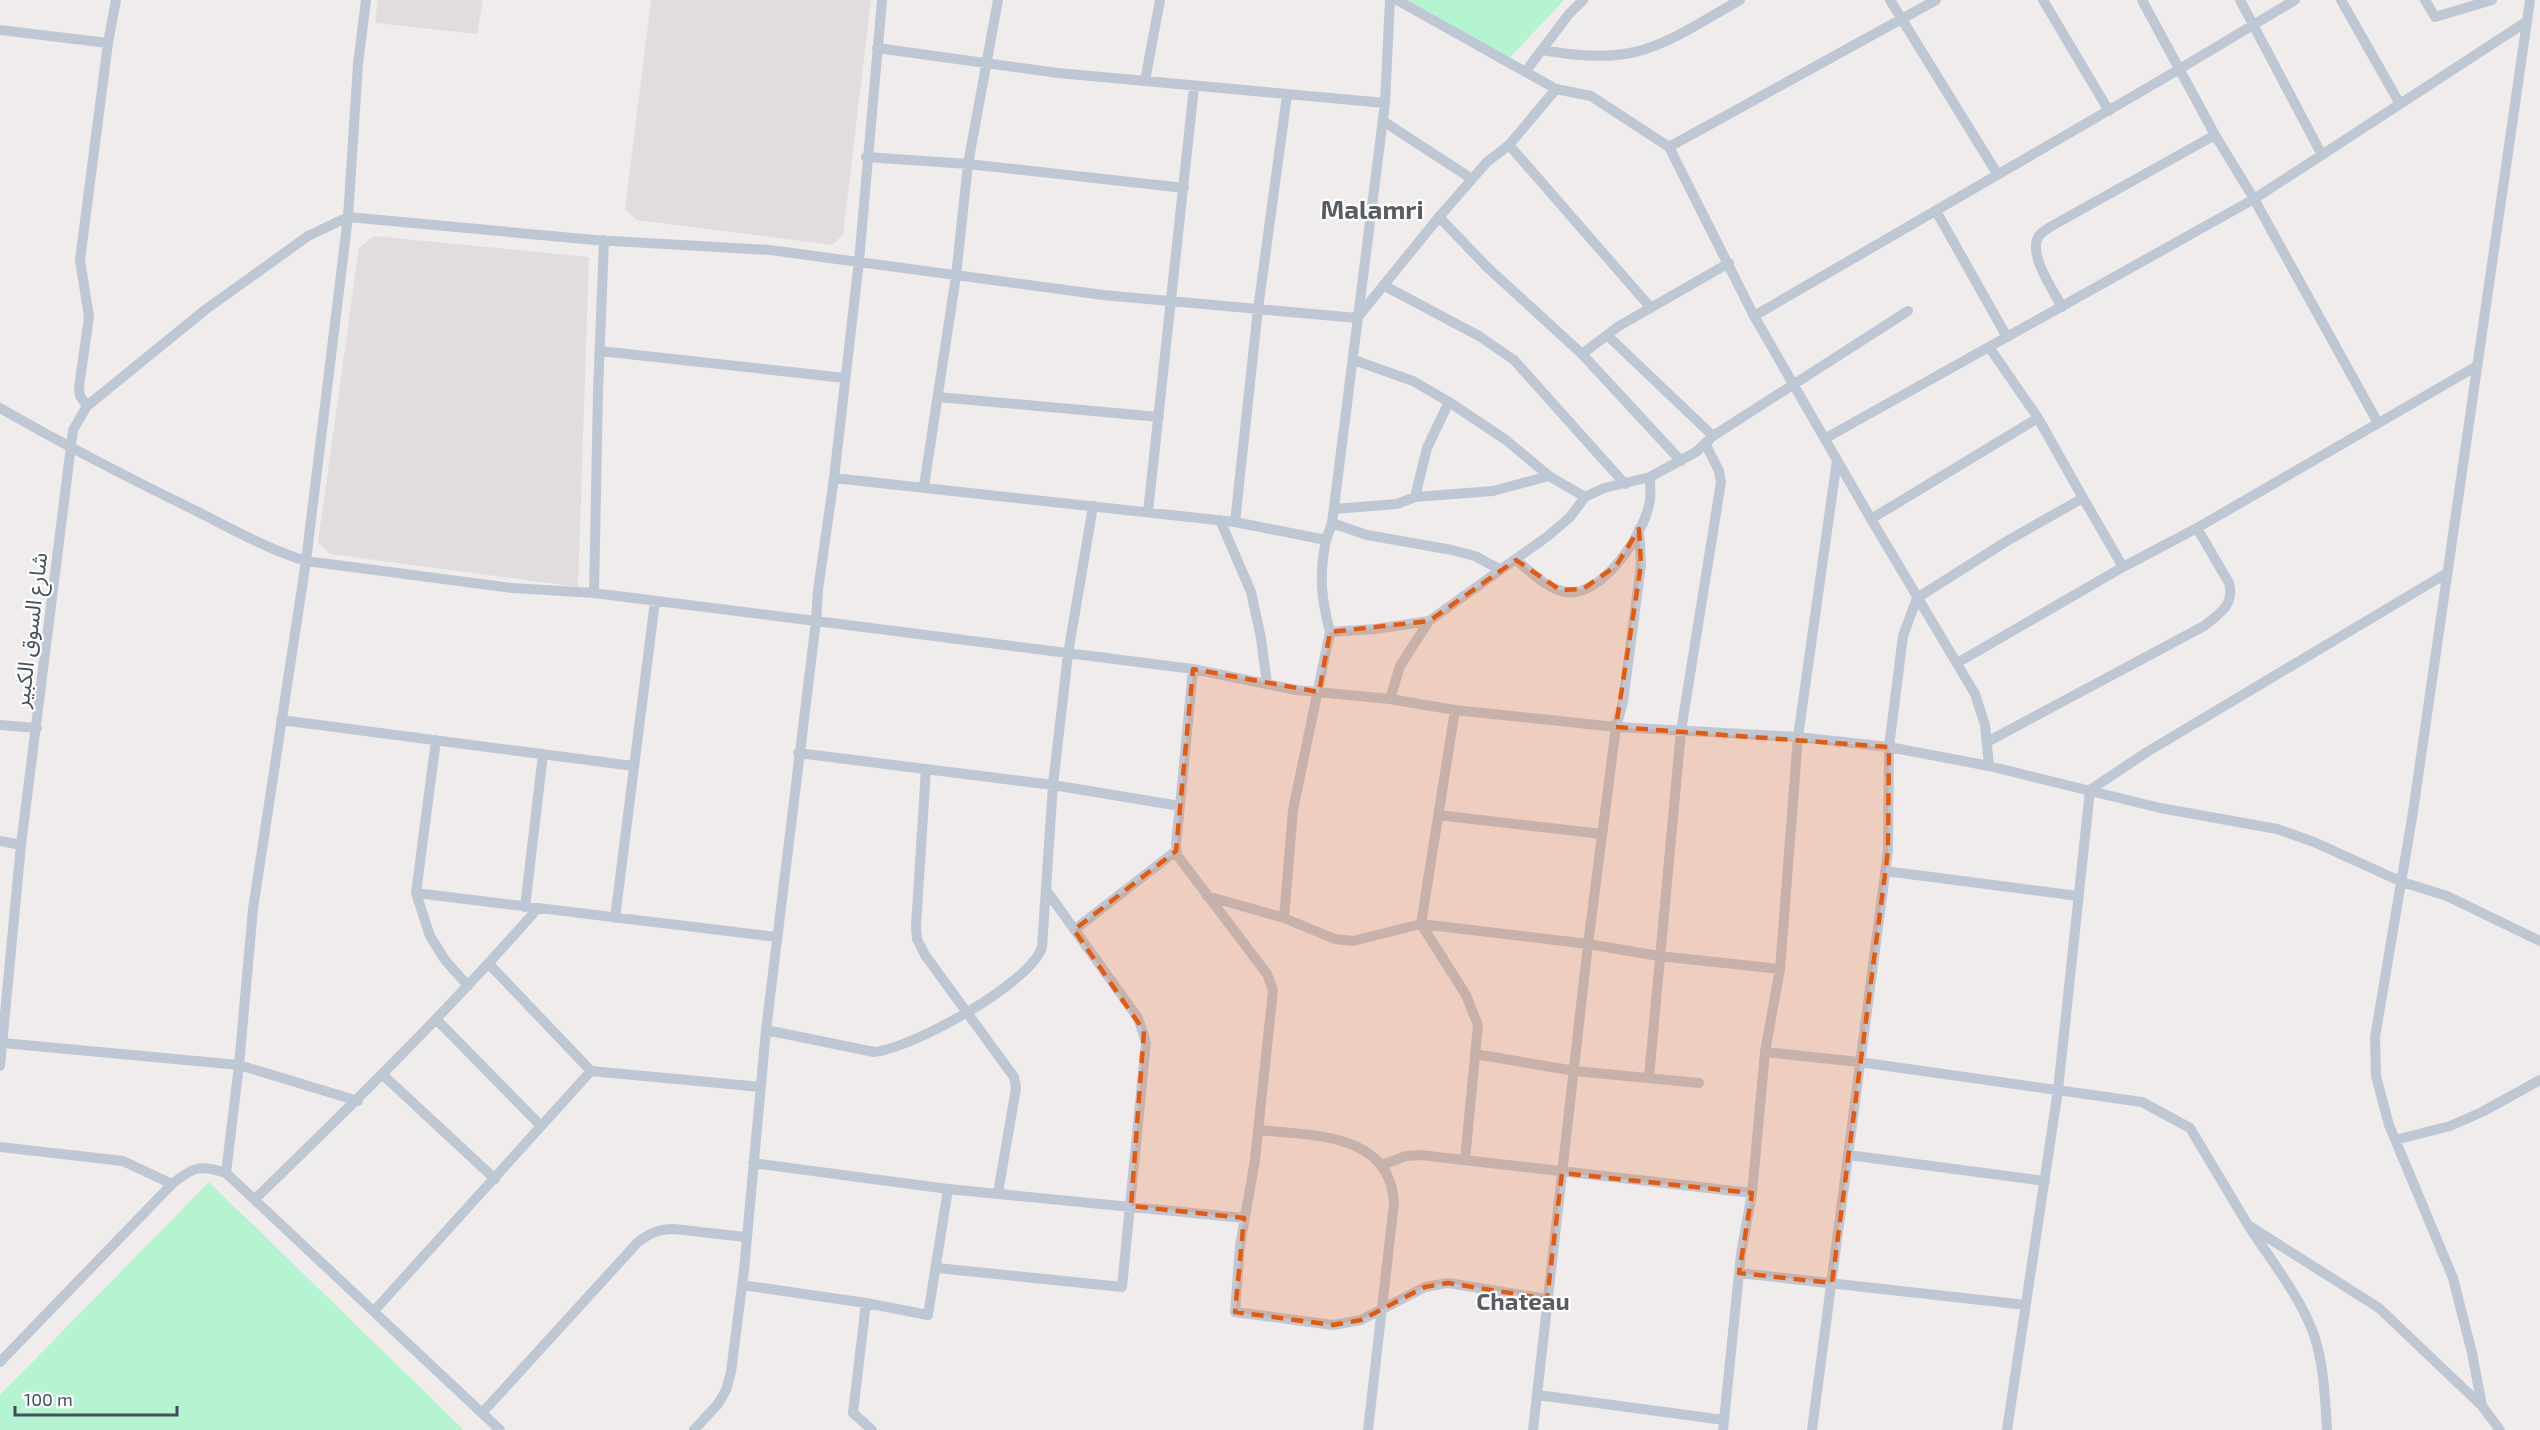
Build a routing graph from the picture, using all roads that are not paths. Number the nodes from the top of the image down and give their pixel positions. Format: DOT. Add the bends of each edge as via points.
graph roads {
  1 [pos="116,0"];
  2 [pos="366,0"];
  3 [pos="882,0"];
  4 [pos="998,0"];
  5 [pos="1160,0"];
  6 [pos="1390,0"];
  7 [pos="1397,0"];
  8 [pos="1582,0"];
  9 [pos="1740,0"];
  10 [pos="1890,0"];
  11 [pos="1936,0"];
  12 [pos="2043,0"];
  13 [pos="2142,0"];
  14 [pos="2240,0"];
  15 [pos="2295,0"];
  16 [pos="2342,0"];
  17 [pos="2425,0"];
  18 [pos="2492,0"];
  19 [pos="2530,0"];
  20 [pos="1902,20"];
  21 [pos="2526,22"];
  22 [pos="2254,24"];
  23 [pos="0,30"];
  24 [pos="108,43"];
  25 [pos="877,48"];
  26 [pos="1542,50"];
  27 [pos="987,65"];
  28 [pos="2179,70"];
  29 [pos="1525,72"];
  30 [pos="1145,81"];
  31 [pos="1194,87"];
  32 [pos="1556,89"];
  33 [pos="1287,95"];
  34 [pos="1385,103"];
  35 [pos="2400,104"];
  36 [pos="2109,111"];
  37 [pos="1383,121"];
  38 [pos="2215,135"];
  39 [pos="1509,146"];
  40 [pos="1669,147"];
  41 [pos="2322,155"];
  42 [pos="866,157"];
  43 [pos="968,164"];
  44 [pos="1998,175"];
  45 [pos="1472,179"];
  46 [pos="1184,188"];
  47 [pos="2254,199"];
  48 [pos="1936,211"];
  49 [pos="348,216"];
  50 [pos="1439,217"];
  51 [pos="604,240"];
  52 [pos="859,261"];
  53 [pos="1729,263"];
  54 [pos="956,276"];
  55 [pos="1383,285"];
  56 [pos="1173,302"];
  57 [pos="2062,307"];
  58 [pos="1651,308"];
  59 [pos="1258,309"];
  60 [pos="1908,311"];
  61 [pos="1754,316"];
  62 [pos="1357,318"];
  63 [pos="1607,335"];
  64 [pos="2007,337"];
  65 [pos="1989,347"];
  66 [pos="600,351"];
  67 [pos="1582,354"];
  68 [pos="1354,360"];
  69 [pos="2477,366"];
  70 [pos="845,378"];
  71 [pos="1794,383"];
  72 [pos="938,396"];
  73 [pos="1449,402"];
  74 [pos="87,406"];
  75 [pos="0,408"];
  76 [pos="1159,417"];
  77 [pos="2038,418"];
  78 [pos="2378,423"];
  79 [pos="1826,438"];
  80 [pos="1709,440"];
  81 [pos="70,448"];
  82 [pos="1837,460"];
  83 [pos="1681,461"];
  84 [pos="1550,476"];
  85 [pos="1650,477"];
  86 [pos="834,478"];
  87 [pos="1624,484"];
  88 [pos="924,486"];
  89 [pos="1415,497"];
  90 [pos="1585,497"];
  91 [pos="2083,498"];
  92 [pos="1093,506"];
  93 [pos="1334,509"];
  94 [pos="1148,512"];
  95 [pos="1871,519"];
  96 [pos="1220,520"];
  97 [pos="1235,522"];
  98 [pos="1332,524"];
  99 [pos="2197,528"];
  100 [pos="1639,529"];
  101 [pos="1326,540"];
  102 [pos="1516,560"];
  103 [pos="306,561"];
  104 [pos="2123,567"];
  105 [pos="1501,570"];
  106 [pos="2447,573"];
  107 [pos="594,593"];
  108 [pos="1917,598"];
  109 [pos="655,601"];
  110 [pos="816,621"];
  111 [pos="1429,621"];
  112 [pos="1330,632"];
  113 [pos="1068,654"];
  114 [pos="1957,663"];
  115 [pos="1193,669"];
  116 [pos="1267,684"];
  117 [pos="1319,692"];
  118 [pos="1390,699"];
  119 [pos="1455,710"];
  120 [pos="281,720"];
  121 [pos="0,724"];
  122 [pos="1616,727"];
  123 [pos="37,729"];
  124 [pos="1681,731"];
  125 [pos="1798,737"];
  126 [pos="436,740"];
  127 [pos="1987,742"];
  128 [pos="1889,747"];
  129 [pos="798,753"];
  130 [pos="543,754"];
  131 [pos="633,766"];
  132 [pos="1989,766"];
  133 [pos="926,769"];
  134 [pos="1053,785"];
  135 [pos="2090,790"];
  136 [pos="1180,806"];
  137 [pos="1438,815"];
  138 [pos="1602,834"];
  139 [pos="0,841"];
  140 [pos="21,845"];
  141 [pos="1176,851"];
  142 [pos="1885,871"];
  143 [pos="2402,882"];
  144 [pos="1046,890"];
  145 [pos="416,893"];
  146 [pos="1207,895"];
  147 [pos="2079,896"];
  148 [pos="525,906"];
  149 [pos="538,909"];
  150 [pos="615,918"];
  151 [pos="1284,918"];
  152 [pos="1421,924"];
  153 [pos="1074,930"];
  154 [pos="777,937"];
  155 [pos="2540,941"];
  156 [pos="1587,944"];
  157 [pos="1659,956"];
  158 [pos="489,964"];
  159 [pos="1780,969"];
  160 [pos="4,984"];
  161 [pos="468,986"];
  162 [pos="969,1013"];
  163 [pos="436,1019"];
  164 [pos="766,1030"];
  165 [pos="3,1043"];
  166 [pos="1765,1052"];
  167 [pos="1475,1054"];
  168 [pos="1859,1062"];
  169 [pos="239,1065"];
  170 [pos="0,1066"];
  171 [pos="591,1071"];
  172 [pos="1575,1071"];
  173 [pos="383,1075"];
  174 [pos="1649,1077"];
  175 [pos="2540,1080"];
  176 [pos="1699,1083"];
  177 [pos="761,1087"];
  178 [pos="2058,1090"];
  179 [pos="357,1101"];
  180 [pos="541,1126"];
  181 [pos="1259,1130"];
  182 [pos="2395,1140"];
  183 [pos="0,1147"];
  184 [pos="1848,1155"];
  185 [pos="1465,1160"];
  186 [pos="753,1163"];
  187 [pos="1382,1165"];
  188 [pos="226,1173"];
  189 [pos="1562,1173"];
  190 [pos="495,1179"];
  191 [pos="2045,1181"];
  192 [pos="172,1184"];
  193 [pos="948,1189"];
  194 [pos="998,1193"];
  195 [pos="1752,1193"];
  196 [pos="255,1199"];
  197 [pos="1131,1206"];
  198 [pos="1244,1218"];
  199 [pos="2248,1225"];
  200 [pos="745,1237"];
  201 [pos="937,1268"];
  202 [pos="1739,1273"];
  203 [pos="1832,1283"];
  204 [pos="742,1286"];
  205 [pos="1547,1299"];
  206 [pos="866,1303"];
  207 [pos="2026,1305"];
  208 [pos="374,1311"];
  209 [pos="1382,1311"];
  210 [pos="0,1362"];
  211 [pos="1538,1395"];
  212 [pos="2482,1406"];
  213 [pos="482,1413"];
  214 [pos="1723,1425"];
  215 [pos="500,1430"];
  216 [pos="694,1430"];
  217 [pos="872,1430"];
  218 [pos="1368,1430"];
  219 [pos="1533,1430"];
  220 [pos="1812,1430"];
  221 [pos="2007,1430"];
  222 [pos="2326,1430"];
  223 [pos="2500,1430"];
  1 -- 24 [label="street"];
  2 -- 49 [label="street"];
  3 -- 25 [label="street"];
  4 -- 27 [label="street"];
  5 -- 30 [label="street"];
  6 -- 34 [label="street"];
  7 -- 29 [label="street"];
  8 -- 26 [label="street"];
  9 -- 26 [label="street" via="1636,51 1598,56"];
  10 -- 20 [label="street"];
  11 -- 20 [label="street"];
  12 -- 36 [label="street"];
  13 -- 28 [label="street"];
  14 -- 22 [label="street"];
  15 -- 22 [label="street"];
  16 -- 35 [label="street"];
  17 -- 18 [label="street" via="2435,17"];
  19 -- 21 [label="street"];
  20 -- 40 [label="street"];
  20 -- 44 [label="street"];
  21 -- 35 [label="street"];
  21 -- 69 [label="street"];
  22 -- 28 [label="street"];
  22 -- 41 [label="street"];
  23 -- 24 [label="street"];
  24 -- 74 [label="street" via="80,260 88,317 79,387"];
  25 -- 27 [label="street"];
  25 -- 42 [label="street"];
  26 -- 29 [label="street"];
  27 -- 30 [label="street"];
  27 -- 43 [label="street"];
  28 -- 36 [label="street"];
  28 -- 38 [label="street"];
  29 -- 32 [label="street"];
  30 -- 31 [label="street"];
  31 -- 33 [label="street"];
  31 -- 46 [label="street"];
  32 -- 39 [label="street"];
  32 -- 40 [label="street" via="1591,96"];
  33 -- 34 [label="street"];
  33 -- 59 [label="street"];
  34 -- 37 [label="street"];
  35 -- 41 [label="street"];
  36 -- 44 [label="street"];
  37 -- 45 [label="street"];
  37 -- 62 [label="street"];
  38 -- 47 [label="street"];
  38 -- 57 [label="street" via="2050,226 2039,236 2035,247 2037,260"];
  39 -- 45 [label="street"];
  39 -- 58 [label="street"];
  40 -- 53 [label="street"];
  41 -- 47 [label="street"];
  42 -- 43 [label="street"];
  42 -- 52 [label="street"];
  43 -- 46 [label="street"];
  43 -- 54 [label="street"];
  44 -- 48 [label="street"];
  45 -- 50 [label="street"];
  46 -- 56 [label="street"];
  47 -- 57 [label="street"];
  47 -- 78 [label="street"];
  48 -- 61 [label="street"];
  48 -- 64 [label="street"];
  49 -- 51 [label="street"];
  49 -- 74 [label="street" via="308,236 205,310"];
  49 -- 103 [label="street"];
  50 -- 55 [label="street"];
  50 -- 67 [label="street"];
  51 -- 52 [label="street" via="770,250"];
  51 -- 66 [label="street"];
  52 -- 54 [label="street"];
  52 -- 70 [label="street"];
  53 -- 58 [label="street"];
  53 -- 61 [label="street"];
  54 -- 56 [label="street"];
  54 -- 72 [label="street"];
  55 -- 62 [label="street"];
  55 -- 87 [label="street" via="1507,354"];
  56 -- 59 [label="street"];
  56 -- 76 [label="street"];
  57 -- 64 [label="street"];
  58 -- 63 [label="street"];
  59 -- 62 [label="street"];
  59 -- 97 [label="street"];
  60 -- 71 [label="street"];
  61 -- 71 [label="street"];
  62 -- 68 [label="street"];
  63 -- 67 [label="street"];
  63 -- 80 [label="street"];
  64 -- 65 [label="street"];
  65 -- 77 [label="street"];
  65 -- 79 [label="street"];
  66 -- 70 [label="street"];
  66 -- 107 [label="street"];
  67 -- 83 [label="street"];
  68 -- 73 [label="street" via="1413,381"];
  68 -- 93 [label="street"];
  69 -- 78 [label="street"];
  69 -- 106 [label="street"];
  70 -- 86 [label="street"];
  71 -- 79 [label="street"];
  71 -- 80 [label="street"];
  72 -- 76 [label="street"];
  72 -- 88 [label="street"];
  73 -- 84 [label="street" via="1506,440"];
  73 -- 89 [label="street" via="1427,448"];
  74 -- 81 [label="street, شارع السوق الكبير" via="73,430"];
  75 -- 81 [label="street"];
  76 -- 94 [label="street"];
  77 -- 91 [label="street"];
  77 -- 95 [label="street"];
  78 -- 99 [label="street"];
  79 -- 82 [label="street"];
  80 -- 83 [label="street"];
  80 -- 124 [label="street" via="1721,482"];
  81 -- 103 [label="street"];
  81 -- 123 [label="street, شارع السوق الكبير"];
  82 -- 95 [label="street"];
  82 -- 125 [label="street"];
  83 -- 85 [label="street"];
  84 -- 89 [label="street" via="1493,491"];
  84 -- 90 [label="street"];
  85 -- 87 [label="street"];
  85 -- 100 [label="street" via="1650,501"];
  86 -- 88 [label="street"];
  86 -- 110 [label="street"];
  87 -- 90 [label="street"];
  88 -- 92 [label="street"];
  89 -- 93 [label="street" via="1396,504"];
  90 -- 102 [label="street" via="1569,517"];
  91 -- 104 [label="street"];
  91 -- 108 [label="street"];
  92 -- 94 [label="street"];
  92 -- 113 [label="street"];
  93 -- 98 [label="street"];
  94 -- 96 [label="street"];
  95 -- 108 [label="street"];
  96 -- 97 [label="street"];
  96 -- 116 [label="street" via="1251,592"];
  97 -- 101 [label="street"];
  98 -- 101 [label="street"];
  98 -- 105 [label="street" via="1367,535 1475,556"];
  99 -- 104 [label="street"];
  99 -- 127 [label="street" via="2232,593 2220,613 2204,626"];
  100 -- 102 [label="street" via="1616,566 1599,580 1568,593 1549,585"];
  100 -- 122 [label="street" via="1641,564 1623,702"];
  101 -- 112 [label="street" via="1321,568 1323,604"];
  102 -- 105 [label="street"];
  103 -- 107 [label="street" via="512,588"];
  103 -- 120 [label="street"];
  104 -- 114 [label="street"];
  105 -- 111 [label="street"];
  106 -- 135 [label="street"];
  106 -- 143 [label="street"];
  107 -- 109 [label="street"];
  108 -- 114 [label="street"];
  108 -- 128 [label="street" via="1903,636"];
  109 -- 110 [label="street"];
  109 -- 131 [label="street"];
  110 -- 113 [label="street"];
  110 -- 129 [label="street"];
  111 -- 112 [label="street"];
  111 -- 118 [label="street" via="1400,666"];
  112 -- 117 [label="street"];
  113 -- 115 [label="street"];
  113 -- 134 [label="street"];
  114 -- 127 [label="street" via="1975,694"];
  115 -- 116 [label="street"];
  115 -- 136 [label="street"];
  116 -- 117 [label="street"];
  117 -- 118 [label="street"];
  117 -- 151 [label="street" via="1293,810"];
  118 -- 119 [label="street"];
  119 -- 122 [label="street"];
  119 -- 137 [label="street"];
  120 -- 126 [label="street"];
  120 -- 169 [label="street" via="253,909"];
  121 -- 123 [label="street"];
  122 -- 124 [label="street"];
  122 -- 138 [label="street"];
  123 -- 140 [label="street, شارع السوق الكبير"];
  124 -- 125 [label="street"];
  124 -- 157 [label="street"];
  125 -- 128 [label="street"];
  125 -- 159 [label="street"];
  126 -- 130 [label="street"];
  126 -- 145 [label="street"];
  127 -- 132 [label="street"];
  128 -- 132 [label="street"];
  128 -- 142 [label="street"];
  129 -- 133 [label="street"];
  129 -- 154 [label="street"];
  130 -- 131 [label="street"];
  130 -- 148 [label="street"];
  131 -- 150 [label="street"];
  132 -- 135 [label="street"];
  133 -- 134 [label="street"];
  133 -- 162 [label="street" via="917,939"];
  134 -- 136 [label="street"];
  134 -- 144 [label="street"];
  135 -- 143 [label="street" via="2226,822 2277,829"];
  135 -- 147 [label="street"];
  136 -- 141 [label="street"];
  137 -- 138 [label="street"];
  137 -- 152 [label="street"];
  138 -- 156 [label="street"];
  139 -- 140 [label="street"];
  140 -- 160 [label="street, شارع السوق الكبير"];
  141 -- 146 [label="street"];
  141 -- 153 [label="street"];
  142 -- 147 [label="street"];
  142 -- 168 [label="street"];
  143 -- 155 [label="street" via="2447,896"];
  143 -- 182 [label="street" via="2375,1037 2376,1076"];
  144 -- 153 [label="street"];
  144 -- 162 [label="street" via="1042,947 1035,962"];
  145 -- 148 [label="street"];
  145 -- 161 [label="street" via="430,936"];
  146 -- 151 [label="street"];
  146 -- 181 [label="street" via="1271,981 1271,1021"];
  147 -- 178 [label="street"];
  148 -- 149 [label="street"];
  149 -- 150 [label="street"];
  149 -- 158 [label="street"];
  150 -- 154 [label="street"];
  151 -- 152 [label="street" via="1335,939 1353,941"];
  152 -- 156 [label="street"];
  152 -- 167 [label="street" via="1471,1004 1478,1025"];
  153 -- 197 [label="street" via="1144,1031"];
  154 -- 164 [label="street"];
  156 -- 157 [label="street"];
  156 -- 172 [label="street"];
  157 -- 159 [label="street"];
  157 -- 174 [label="street"];
  158 -- 161 [label="street"];
  158 -- 171 [label="street"];
  159 -- 166 [label="street"];
  160 -- 165 [label="street, شارع السوق الكبير"];
  161 -- 163 [label="street"];
  162 -- 164 [label="street" via="894,1048 874,1052"];
  162 -- 194 [label="street" via="1010,1068 1016,1088"];
  163 -- 173 [label="street"];
  163 -- 180 [label="street"];
  164 -- 177 [label="street"];
  165 -- 169 [label="street"];
  165 -- 170 [label="street, شارع السوق الكبير"];
  166 -- 168 [label="street"];
  166 -- 195 [label="street"];
  167 -- 172 [label="street"];
  167 -- 185 [label="street"];
  168 -- 178 [label="street"];
  168 -- 184 [label="street"];
  169 -- 179 [label="street"];
  169 -- 188 [label="street"];
  171 -- 177 [label="street"];
  171 -- 180 [label="street"];
  172 -- 174 [label="street"];
  172 -- 189 [label="street"];
  173 -- 179 [label="street"];
  173 -- 190 [label="street"];
  174 -- 176 [label="street"];
  175 -- 182 [label="street" via="2450,1126"];
  177 -- 186 [label="street"];
  178 -- 191 [label="street"];
  178 -- 199 [label="street" via="2142,1102 2190,1128"];
  179 -- 196 [label="street"];
  180 -- 190 [label="street"];
  181 -- 187 [label="street" via="1352,1143"];
  181 -- 198 [label="street"];
  182 -- 212 [label="street" via="2453,1278 2467,1326"];
  183 -- 192 [label="street" via="123,1161"];
  184 -- 191 [label="street"];
  184 -- 203 [label="street"];
  185 -- 187 [label="street" via="1420,1155"];
  185 -- 189 [label="street"];
  186 -- 193 [label="street"];
  186 -- 200 [label="street"];
  187 -- 209 [label="street" via="1393,1188 1394,1203"];
  188 -- 192 [label="street" via="204,1166 186,1172"];
  188 -- 196 [label="street"];
  189 -- 195 [label="street"];
  189 -- 205 [label="street"];
  190 -- 208 [label="street"];
  191 -- 207 [label="street"];
  192 -- 210 [label="street"];
  193 -- 194 [label="street"];
  193 -- 201 [label="street"];
  194 -- 197 [label="street"];
  195 -- 202 [label="street"];
  196 -- 208 [label="street"];
  197 -- 198 [label="street"];
  197 -- 201 [label="street" via="1122,1287"];
  198 -- 209 [label="street" via="1235,1312 1333,1325"];
  199 -- 212 [label="street" via="2379,1308"];
  199 -- 222 [label="street" via="2300,1305 2314,1335 2325,1383"];
  200 -- 204 [label="street"];
  200 -- 213 [label="street" via="674,1229 646,1236"];
  201 -- 206 [label="street" via="928,1315"];
  202 -- 203 [label="street"];
  202 -- 214 [label="street"];
  203 -- 207 [label="street"];
  203 -- 220 [label="street"];
  204 -- 206 [label="street"];
  204 -- 216 [label="street" via="726,1390"];
  205 -- 209 [label="street" via="1437,1283"];
  205 -- 211 [label="street"];
  206 -- 217 [label="street" via="853,1413"];
  207 -- 221 [label="street"];
  208 -- 213 [label="street"];
  209 -- 218 [label="street"];
  211 -- 214 [label="street"];
  211 -- 219 [label="street"];
  212 -- 223 [label="street"];
  213 -- 215 [label="street"];
}
